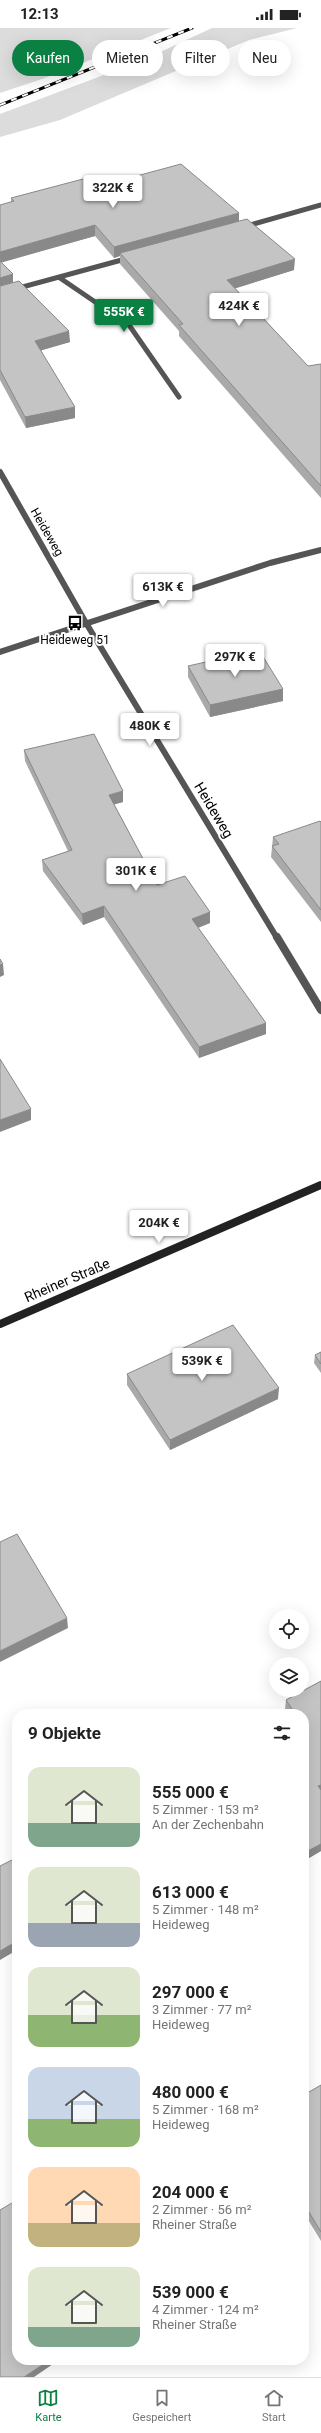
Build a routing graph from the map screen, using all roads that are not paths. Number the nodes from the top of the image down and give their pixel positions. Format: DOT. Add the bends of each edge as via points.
graph roads {
  1 [pos="321,205"];
  2 [pos="237,229"];
  3 [pos="137,256"];
  4 [pos="60,278"];
  5 [pos="0,293"];
  6 [pos="179,397"];
  7 [pos="0,472"];
  8 [pos="321,550"];
  9 [pos="86,623"];
  10 [pos="0,652"];
  11 [pos="321,1010"];
  12 [pos="321,1185"];
  13 [pos="0,1324"];
  1 -- 2 [label="street"];
  3 -- 4 [label="street"];
  4 -- 5 [label="street"];
  4 -- 6 [label="street" via="129,325"];
  7 -- 9 [label="street, Heideweg"];
  8 -- 9 [label="street" via="270,563"];
  9 -- 10 [label="street"];
  9 -- 11 [label="street, Heideweg"];
  12 -- 13 [label="main road, Rheiner Straße"];
}
